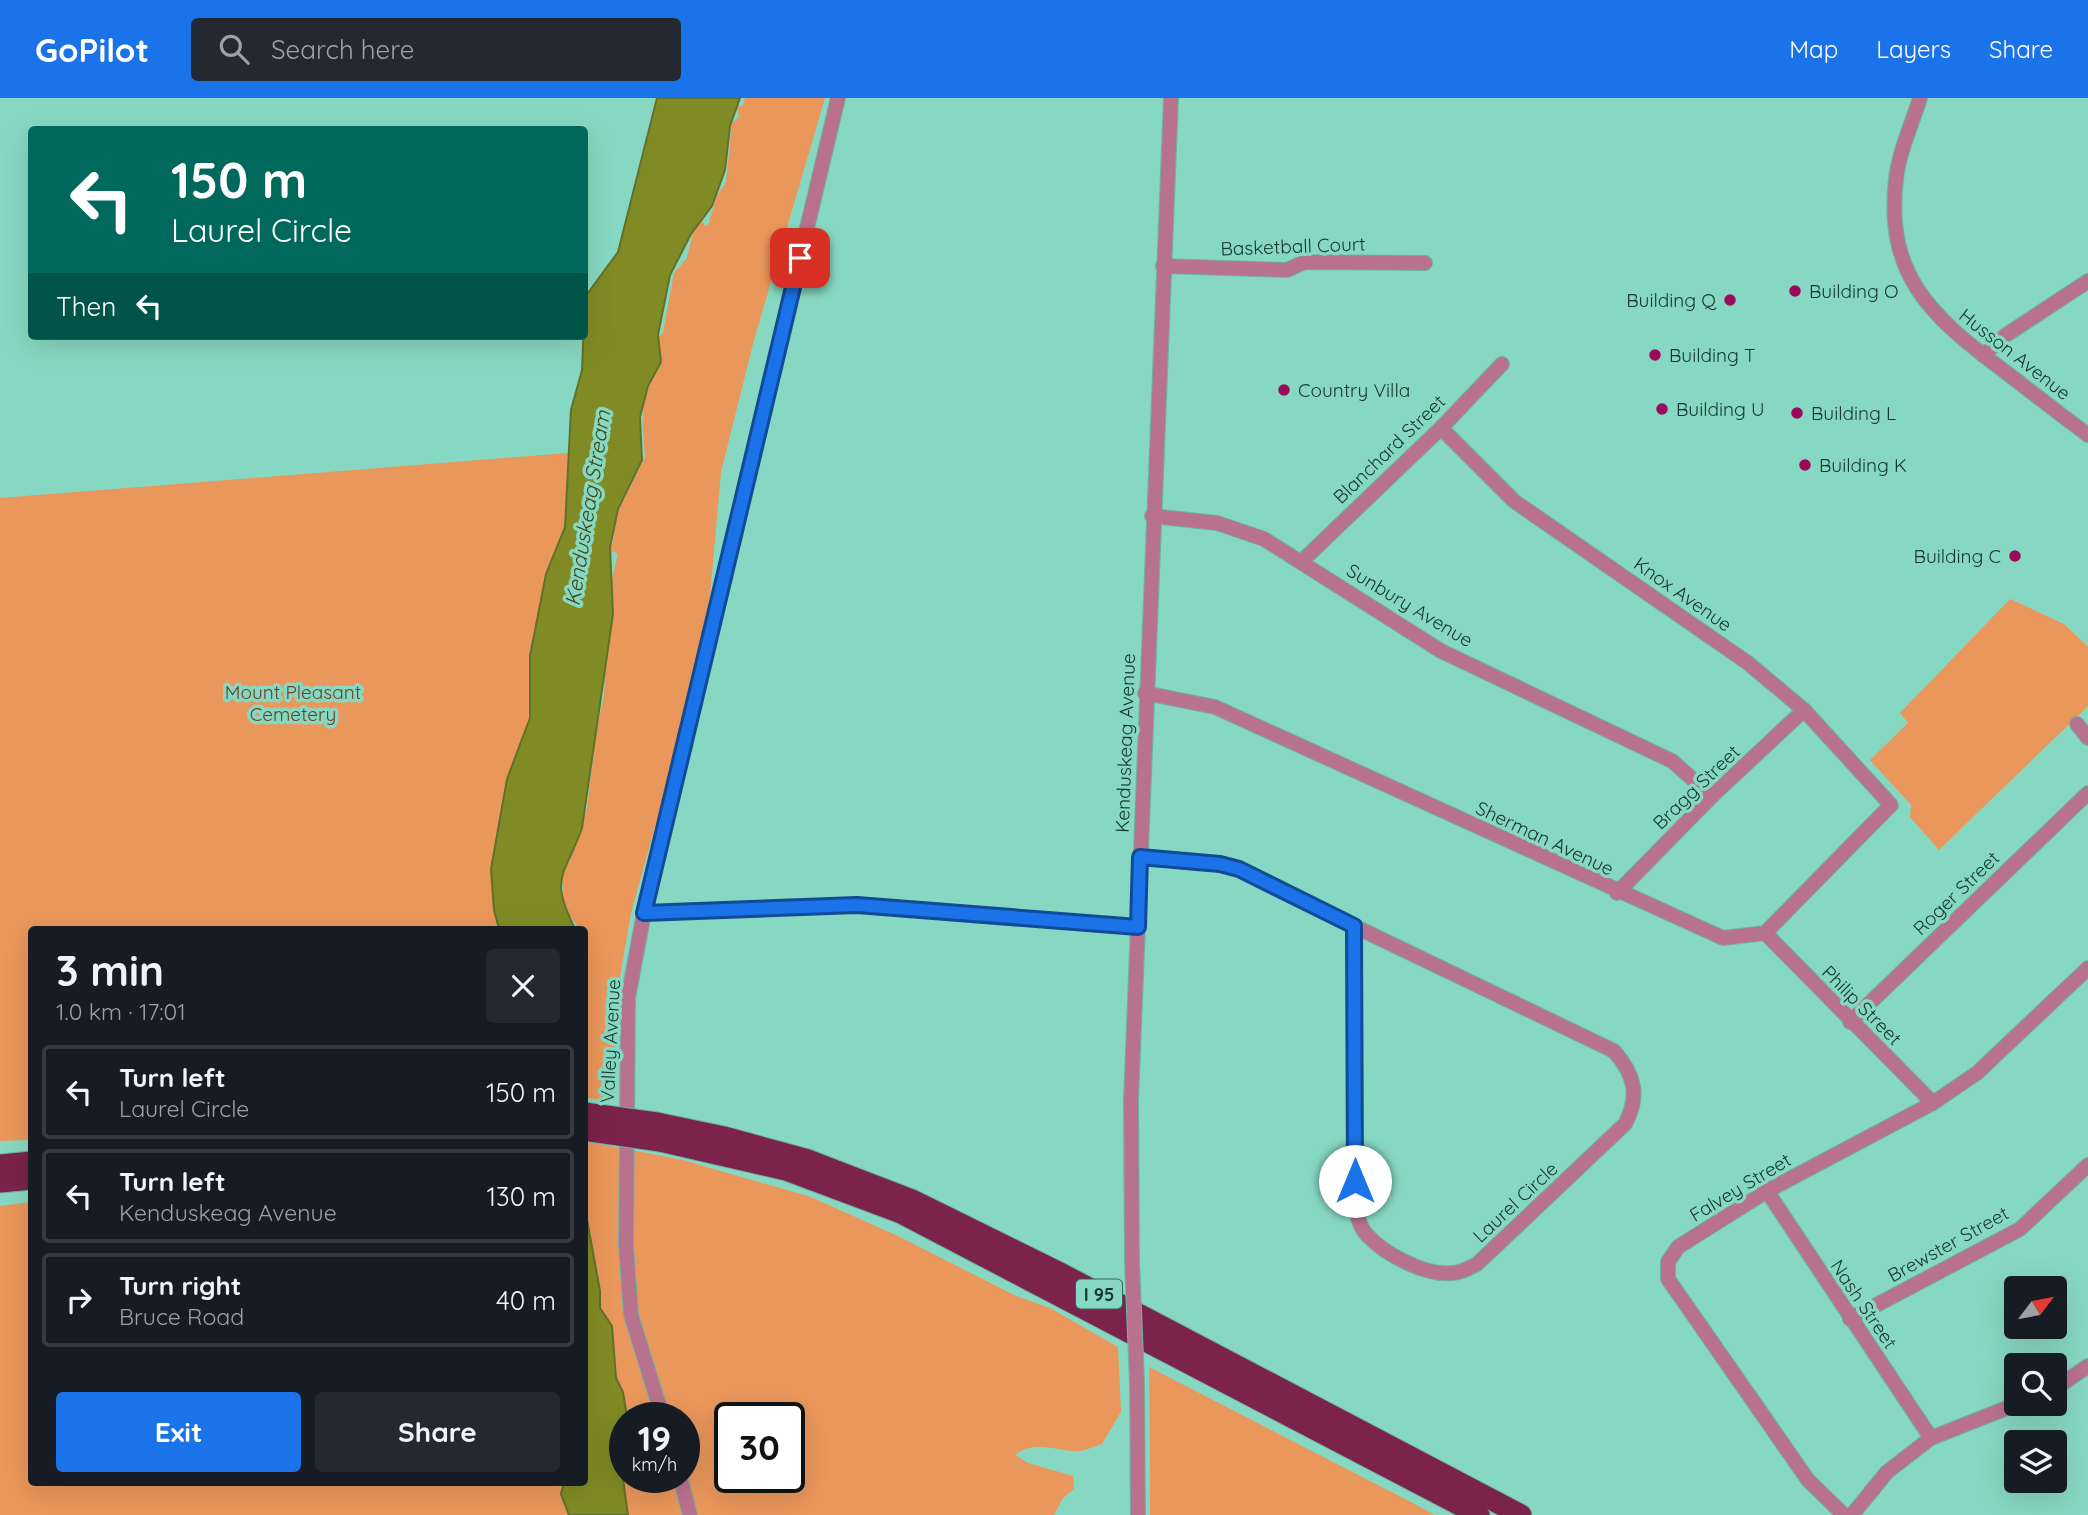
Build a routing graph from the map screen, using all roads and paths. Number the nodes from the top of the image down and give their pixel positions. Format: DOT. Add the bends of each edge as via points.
graph roads {
  1 [pos="838,98"];
  2 [pos="1171,98"];
  3 [pos="1920,98"];
  4 [pos="1425,263"];
  5 [pos="1163,266"];
  6 [pos="2088,281"];
  7 [pos="1983,355"];
  8 [pos="1502,364"];
  9 [pos="1441,428"];
  10 [pos="2088,435"];
  11 [pos="1152,516"];
  12 [pos="1302,561"];
  13 [pos="1145,693"];
  14 [pos="1804,710"];
  15 [pos="2077,724"];
  16 [pos="2088,738"];
  17 [pos="2088,793"];
  18 [pos="1712,796"];
  19 [pos="1140,857"];
  20 [pos="1617,893"];
  21 [pos="644,913"];
  22 [pos="1354,926"];
  23 [pos="1138,927"];
  24 [pos="1765,933"];
  25 [pos="2088,968"];
  26 [pos="1850,1022"];
  27 [pos="1933,1103"];
  28 [pos="588,1114"];
  29 [pos="588,1130"];
  30 [pos="659,1132"];
  31 [pos="28,1161"];
  32 [pos="0,1163"];
  33 [pos="2088,1165"];
  34 [pos="28,1179"];
  35 [pos="0,1182"];
  36 [pos="1767,1191"];
  37 [pos="1850,1319"];
  38 [pos="2088,1366"];
  39 [pos="2067,1380"];
  40 [pos="658,1402"];
  41 [pos="2004,1409"];
  42 [pos="1931,1438"];
  43 [pos="684,1493"];
  44 [pos="690,1515"];
  45 [pos="1138,1515"];
  46 [pos="1479,1515"];
  47 [pos="1521,1515"];
  48 [pos="1844,1515"];
  49 [pos="1852,1515"];
  1 -- 21 [label="street, Valley Avenue"];
  2 -- 5 [label="street, Kenduskeag Avenue"];
  3 -- 7 [label="street, Husson Avenue" via="1896,179 1897,237 1911,280 1923,298 1938,318"];
  4 -- 5 [label="street, Basketball Court" via="1305,262 1287,270"];
  5 -- 11 [label="street, Kenduskeag Avenue"];
  6 -- 7 [label="street"];
  7 -- 10 [label="street, Husson Avenue"];
  8 -- 9 [label="street, Blanchard Street"];
  9 -- 12 [label="street, Blanchard Street"];
  9 -- 14 [label="street, Knox Avenue" via="1514,501 1748,663"];
  11 -- 12 [label="street, Sunbury Avenue" via="1231,526"];
  11 -- 13 [label="street, Kenduskeag Avenue"];
  12 -- 18 [label="street, Sunbury Avenue" via="1441,651 1672,761"];
  13 -- 19 [label="street, Kenduskeag Avenue"];
  13 -- 20 [label="street, Sherman Avenue" via="1215,707"];
  14 -- 18 [label="street, Bragg Street"];
  14 -- 24 [label="street, Knox Avenue" via="1891,805"];
  15 -- 16 [label="street"];
  17 -- 26 [label="street, Roger Street"];
  18 -- 20 [label="street, Bragg Street"];
  19 -- 22 [label="street, Laurel Circle" via="1239,869"];
  19 -- 23 [label="street, Kenduskeag Avenue"];
  20 -- 24 [label="street, Sherman Avenue" via="1723,938"];
  21 -- 23 [label="street" via="857,905"];
  21 -- 40 [label="street, Valley Avenue" via="628,998 626,1245 631,1315"];
  22 -- 22 [label="street, Laurel Circle" via="1614,1051 1635,1086 1634,1107 1625,1124 1477,1264 1460,1272 1448,1274 1415,1266 1369,1237 1357,1216"];
  23 -- 45 [label="street, Kenduskeag Avenue, bridge" via="1130,1126"];
  24 -- 26 [label="street, Philip Street"];
  25 -- 27 [label="street, Falvey Street" via="1977,1073"];
  26 -- 27 [label="street, Philip Street"];
  27 -- 36 [label="street, Falvey Street"];
  28 -- 30 [label="highway, I 95, bridge"];
  29 -- 30 [label="highway, I 95, bridge"];
  30 -- 46 [label="highway, I 95" via="776,1167 901,1213"];
  30 -- 47 [label="highway, I 95" via="724,1137 808,1160 912,1200"];
  31 -- 32 [label="highway"];
  33 -- 37 [label="street, Brewster Street" via="2020,1229"];
  34 -- 35 [label="highway"];
  36 -- 37 [label="street, Nash Street"];
  36 -- 48 [label="street, Falvey Street" via="1678,1247 1668,1262 1668,1279 1808,1480"];
  37 -- 42 [label="street, Nash Street"];
  38 -- 39 [label="street"];
  41 -- 42 [label="street"];
  42 -- 49 [label="street" via="1887,1472"];
  43 -- 44 [label="street"];
}
